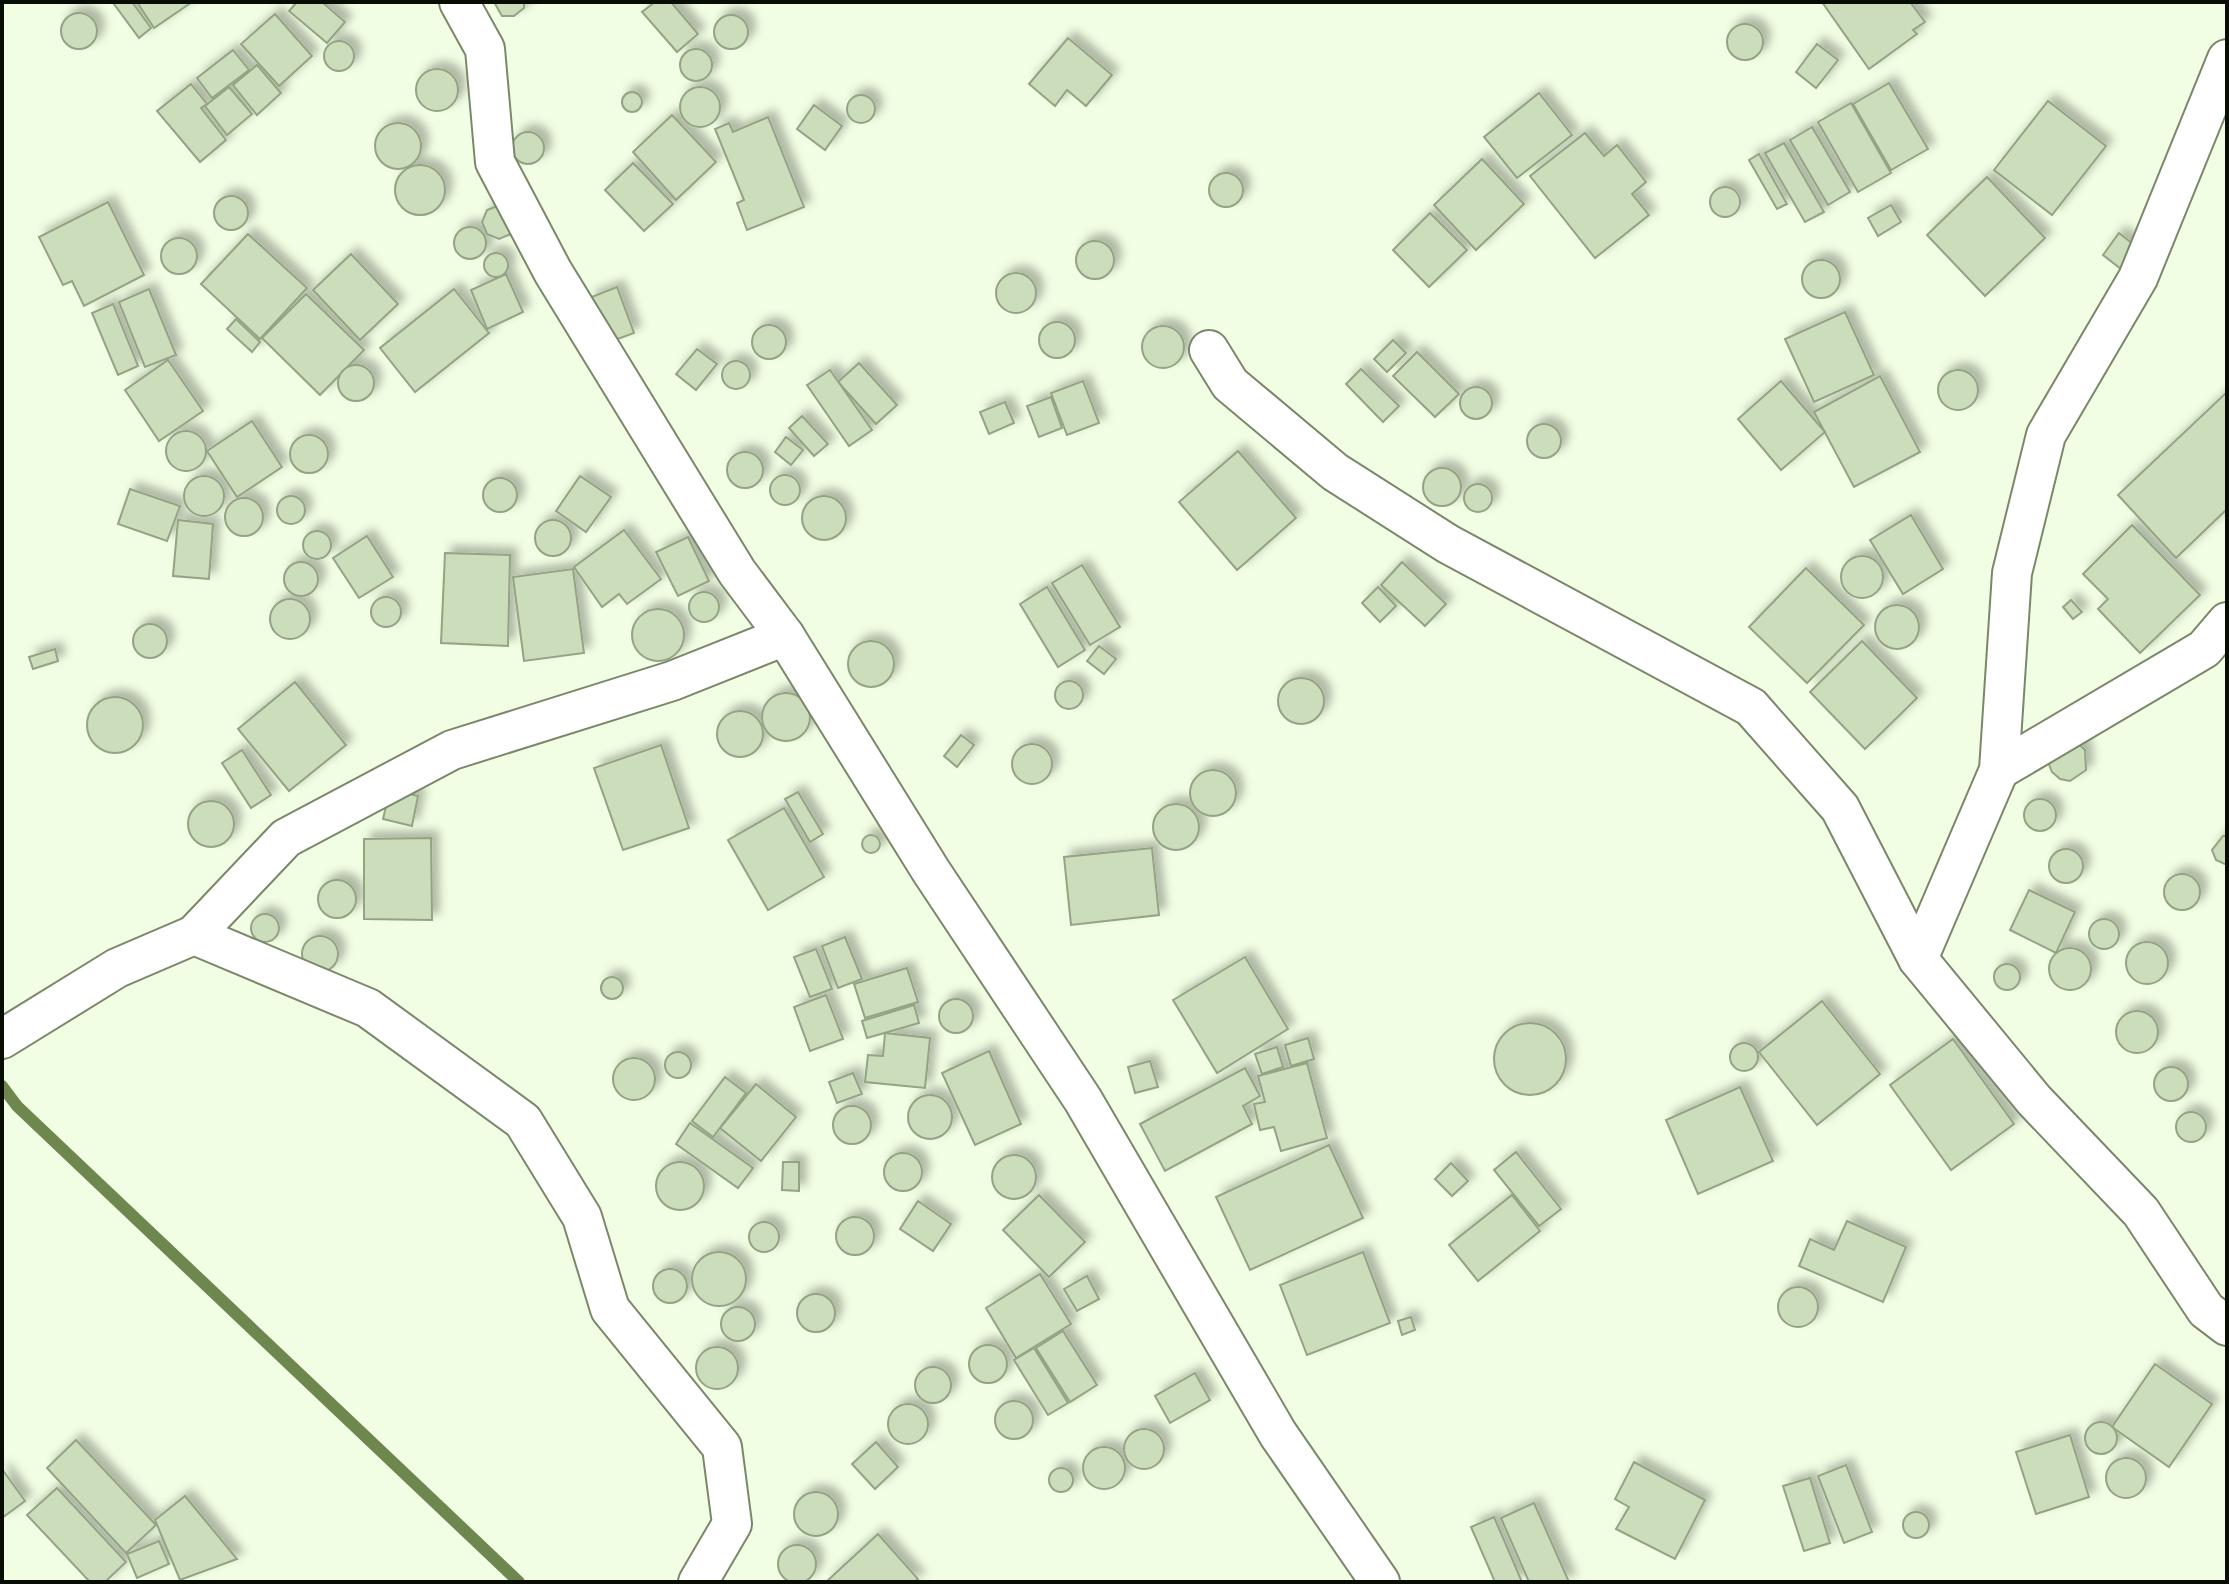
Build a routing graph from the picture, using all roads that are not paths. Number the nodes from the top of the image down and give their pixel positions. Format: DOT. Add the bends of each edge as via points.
graph roads {
  1 [pos="459,2"];
  2 [pos="2227,59"];
  3 [pos="1209,350"];
  4 [pos="2227,622"];
  5 [pos="785,636"];
  6 [pos="1999,770"];
  7 [pos="194,935"];
  8 [pos="1918,959"];
  9 [pos="2,1039"];
  10 [pos="2227,1326"];
  11 [pos="698,1582"];
  12 [pos="1380,1582"];
  1 -- 5 [label="street" via="485,49 495,162 553,272 737,572"];
  2 -- 6 [label="street" via="2138,278 2046,435 2012,573"];
  3 -- 8 [label="street" via="1230,384 1335,472 1448,544 1751,707 1840,808"];
  4 -- 6 [label="street" via="2204,649"];
  5 -- 7 [label="street" via="672,681 452,750 286,838"];
  5 -- 12 [label="street" via="931,871 1083,1100 1278,1434"];
  6 -- 8 [label="street"];
  7 -- 9 [label="street" via="117,968"];
  7 -- 11 [label="street" via="368,1008 523,1121 582,1217 610,1309 722,1447 732,1524"];
  8 -- 10 [label="street" via="2034,1100 2141,1212 2206,1310"];
}
